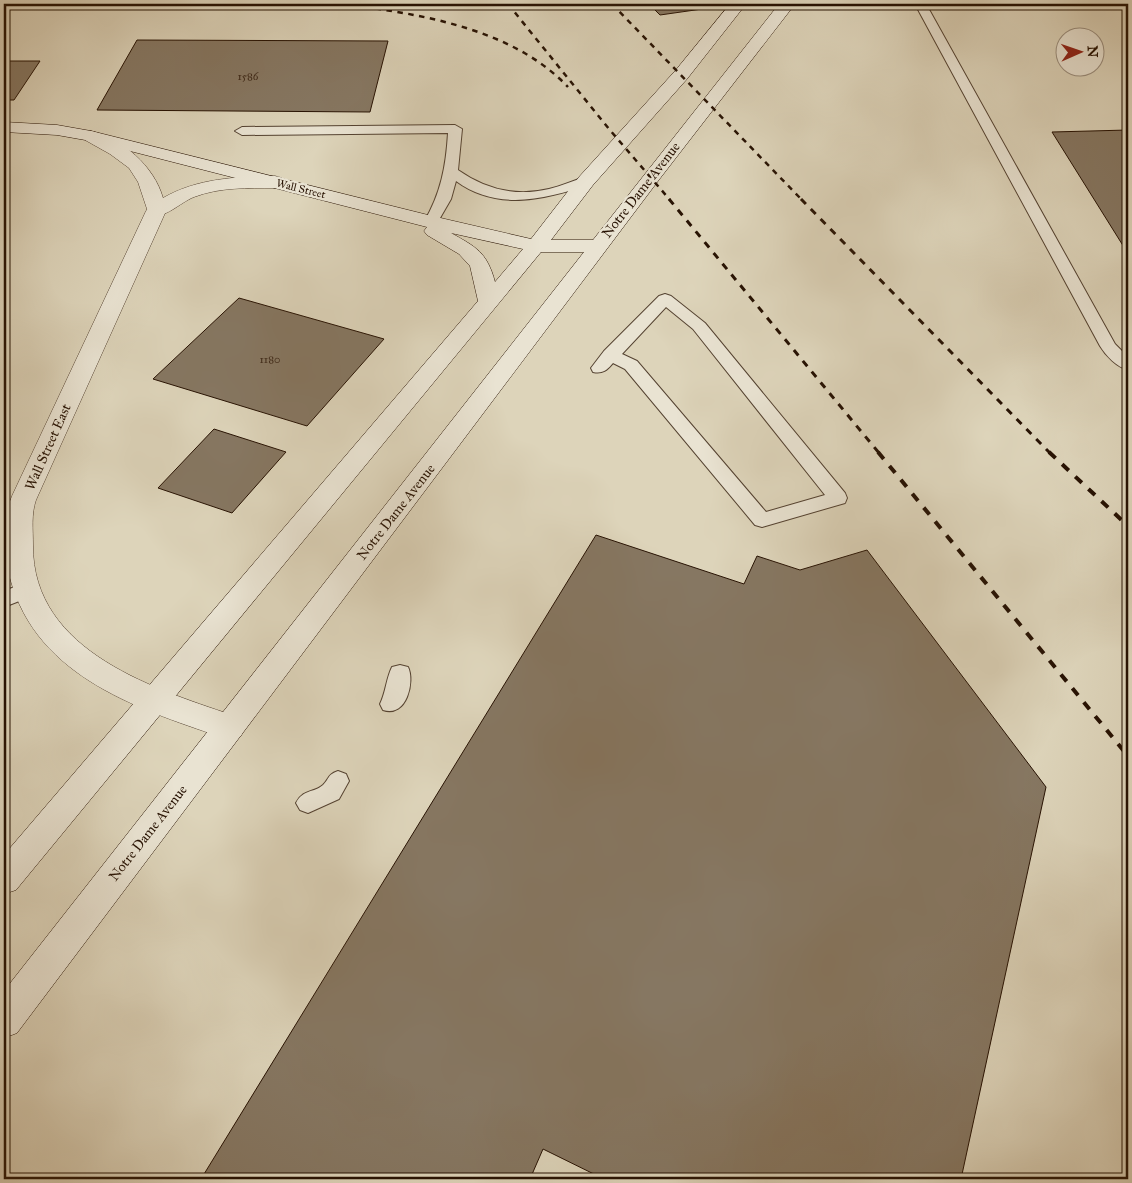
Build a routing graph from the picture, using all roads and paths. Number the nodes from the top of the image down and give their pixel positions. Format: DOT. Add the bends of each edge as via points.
graph roads {
  1 [pos="738,4"];
  2 [pos="787,4"];
  3 [pos="920,4"];
  4 [pos="4,128"];
  5 [pos="242,131"];
  6 [pos="91,136"];
  7 [pos="452,172"];
  8 [pos="586,181"];
  9 [pos="275,182"];
  10 [pos="156,211"];
  11 [pos="431,222"];
  12 [pos="536,246"];
  13 [pos="598,246"];
  14 [pos="489,301"];
  15 [pos="604,361"];
  16 [pos="1128,365"];
  17 [pos="12,596"];
  18 [pos="400,673"];
  19 [pos="153,701"];
  20 [pos="391,704"];
  21 [pos="230,727"];
  22 [pos="338,781"];
  23 [pos="308,802"];
  24 [pos="4,879"];
  25 [pos="4,1020"];
  1 -- 8 [label="main road" via="681,75"];
  2 -- 13 [label="main road, Notre Dame Avenue"];
  3 -- 16 [label="lane" via="1108,346"];
  4 -- 6 [label="main road, Wall Street" via="57,130"];
  5 -- 7 [label="lane" via="455,130"];
  6 -- 9 [label="main road, Wall Street"];
  6 -- 10 [label="main road" via="125,155 140,169 151,187"];
  7 -- 8 [label="lane" via="490,193 526,196 551,193"];
  7 -- 11 [label="lane" via="448,193"];
  8 -- 12 [label="main road"];
  9 -- 10 [label="main road" via="214,184 177,197"];
  9 -- 11 [label="main road, Wall Street"];
  10 -- 17 [label="main road, Wall Street East" via="20,510"];
  11 -- 12 [label="main road, Wall Street"];
  11 -- 14 [label="main road" via="434,232 466,250 480,264"];
  12 -- 13 [label="main road, Wall Street"];
  12 -- 14 [label="main road"];
  13 -- 21 [label="main road, Notre Dame Avenue"];
  14 -- 19 [label="main road"];
  15 -- 15 [label="lane" via="631,364 762,520 838,498 698,326 665,299"];
  17 -- 19 [label="main road, Wall Street East" via="70,655 119,687"];
  18 -- 20 [label="lane" via="396,697"];
  19 -- 21 [label="main road, Wall Street East"];
  19 -- 24 [label="main road"];
  21 -- 25 [label="main road, Notre Dame Avenue"];
  22 -- 23 [label="lane" via="331,792"];
}
